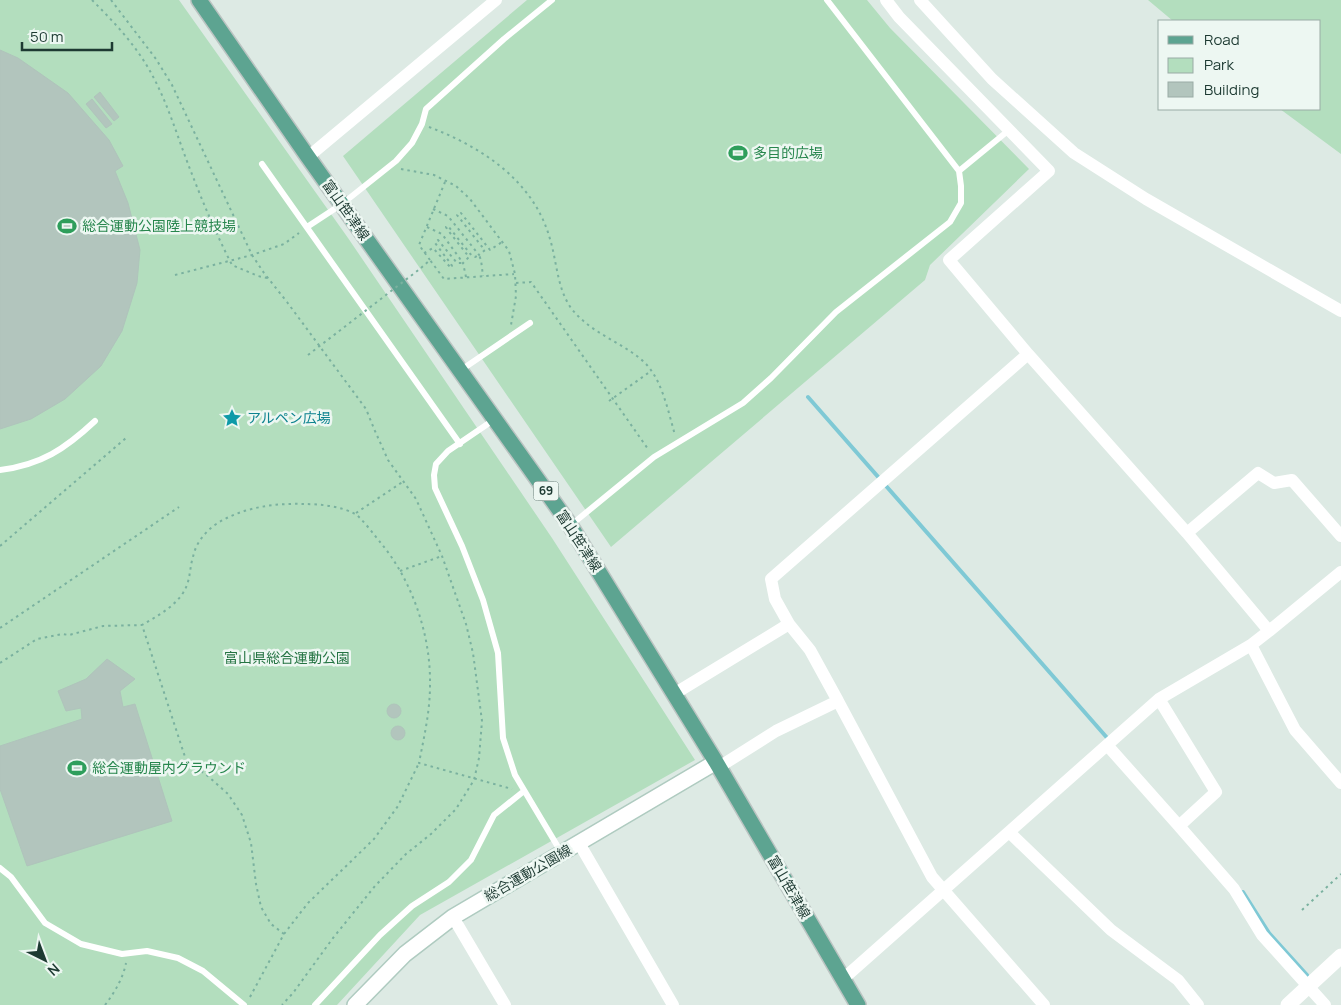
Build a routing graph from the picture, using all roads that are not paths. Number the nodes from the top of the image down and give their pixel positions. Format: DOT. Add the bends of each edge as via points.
graph roads {
  1 [pos="199,0"];
  2 [pos="496,0"];
  3 [pos="552,0"];
  4 [pos="827,0"];
  5 [pos="886,0"];
  6 [pos="920,0"];
  7 [pos="1009,130"];
  8 [pos="308,157"];
  9 [pos="262,164"];
  10 [pos="959,171"];
  11 [pos="342,204"];
  12 [pos="307,227"];
  13 [pos="1341,311"];
  14 [pos="530,323"];
  15 [pos="1028,354"];
  16 [pos="460,371"];
  17 [pos="495,420"];
  18 [pos="95,422"];
  19 [pos="460,444"];
  20 [pos="0,470"];
  21 [pos="570,525"];
  22 [pos="1187,533"];
  23 [pos="1341,536"];
  24 [pos="1341,572"];
  25 [pos="789,624"];
  26 [pos="1269,631"];
  27 [pos="1251,645"];
  28 [pos="674,694"];
  29 [pos="1159,699"];
  30 [pos="838,701"];
  31 [pos="1109,743"];
  32 [pos="718,765"];
  33 [pos="1341,783"];
  34 [pos="524,791"];
  35 [pos="1181,824"];
  36 [pos="1009,832"];
  37 [pos="579,843"];
  38 [pos="562,854"];
  39 [pos="0,868"];
  40 [pos="943,891"];
  41 [pos="453,917"];
  42 [pos="1341,956"];
  43 [pos="843,979"];
  44 [pos="1308,986"];
  45 [pos="244,1005"];
  46 [pos="315,1005"];
  47 [pos="355,1005"];
  48 [pos="505,1005"];
  49 [pos="673,1005"];
  50 [pos="858,1005"];
  51 [pos="1044,1005"];
  52 [pos="1198,1005"];
  53 [pos="1288,1005"];
  54 [pos="1325,1005"];
  1 -- 8 [label="main road, 富山笹津線 / 69"];
  2 -- 8 [label="street"];
  3 -- 11 [label="lane" via="426,110 412,143 396,161"];
  4 -- 10 [label="lane"];
  5 -- 7 [label="street"];
  6 -- 13 [label="street" via="992,79 1074,153 1146,199"];
  7 -- 10 [label="lane"];
  7 -- 15 [label="street" via="1049,171 949,260"];
  8 -- 11 [label="main road, 富山笹津線 / 69"];
  9 -- 12 [label="lane"];
  10 -- 21 [label="lane" via="961,203 950,222 836,312 743,403 654,457"];
  11 -- 12 [label="lane"];
  11 -- 16 [label="main road, 富山笹津線 / 69"];
  12 -- 19 [label="lane"];
  14 -- 16 [label="lane"];
  15 -- 22 [label="street"];
  15 -- 25 [label="street" via="772,579 775,599"];
  16 -- 17 [label="main road, 富山笹津線 / 69"];
  17 -- 19 [label="lane"];
  17 -- 21 [label="main road, 富山笹津線 / 69"];
  18 -- 20 [label="lane" via="71,444 40,461"];
  19 -- 34 [label="lane" via="436,464 435,488 483,600 498,653 503,738"];
  21 -- 28 [label="main road, 富山笹津線 / 69"];
  22 -- 23 [label="street" via="1258,473 1274,484 1292,480"];
  22 -- 26 [label="street"];
  24 -- 26 [label="street"];
  25 -- 28 [label="street"];
  25 -- 30 [label="street" via="810,650"];
  26 -- 27 [label="street"];
  27 -- 29 [label="street"];
  27 -- 33 [label="street" via="1295,730"];
  28 -- 32 [label="main road, 富山笹津線 / 69"];
  29 -- 31 [label="street"];
  29 -- 35 [label="street" via="1216,792"];
  30 -- 32 [label="street" via="776,731"];
  30 -- 40 [label="street" via="932,877"];
  31 -- 35 [label="street"];
  31 -- 36 [label="street"];
  32 -- 37 [label="main road, 総合運動公園線"];
  32 -- 43 [label="main road, 富山笹津線 / 69"];
  34 -- 38 [label="lane"];
  34 -- 46 [label="lane" via="494,815 471,860 450,882 412,906 380,935"];
  35 -- 44 [label="street" via="1234,889 1262,935"];
  36 -- 40 [label="street"];
  36 -- 52 [label="street" via="1111,930 1178,980"];
  37 -- 38 [label="main road, 総合運動公園線"];
  37 -- 49 [label="street"];
  38 -- 41 [label="main road, 総合運動公園線"];
  39 -- 45 [label="lane" via="11,876 45,924 81,944 122,954 147,951 178,958 203,971"];
  40 -- 43 [label="street"];
  40 -- 51 [label="street"];
  41 -- 47 [label="main road, 総合運動公園線" via="405,954"];
  41 -- 48 [label="street"];
  42 -- 44 [label="main road"];
  43 -- 50 [label="main road, 富山笹津線 / 69"];
  44 -- 53 [label="main road"];
  44 -- 54 [label="street"];
}
